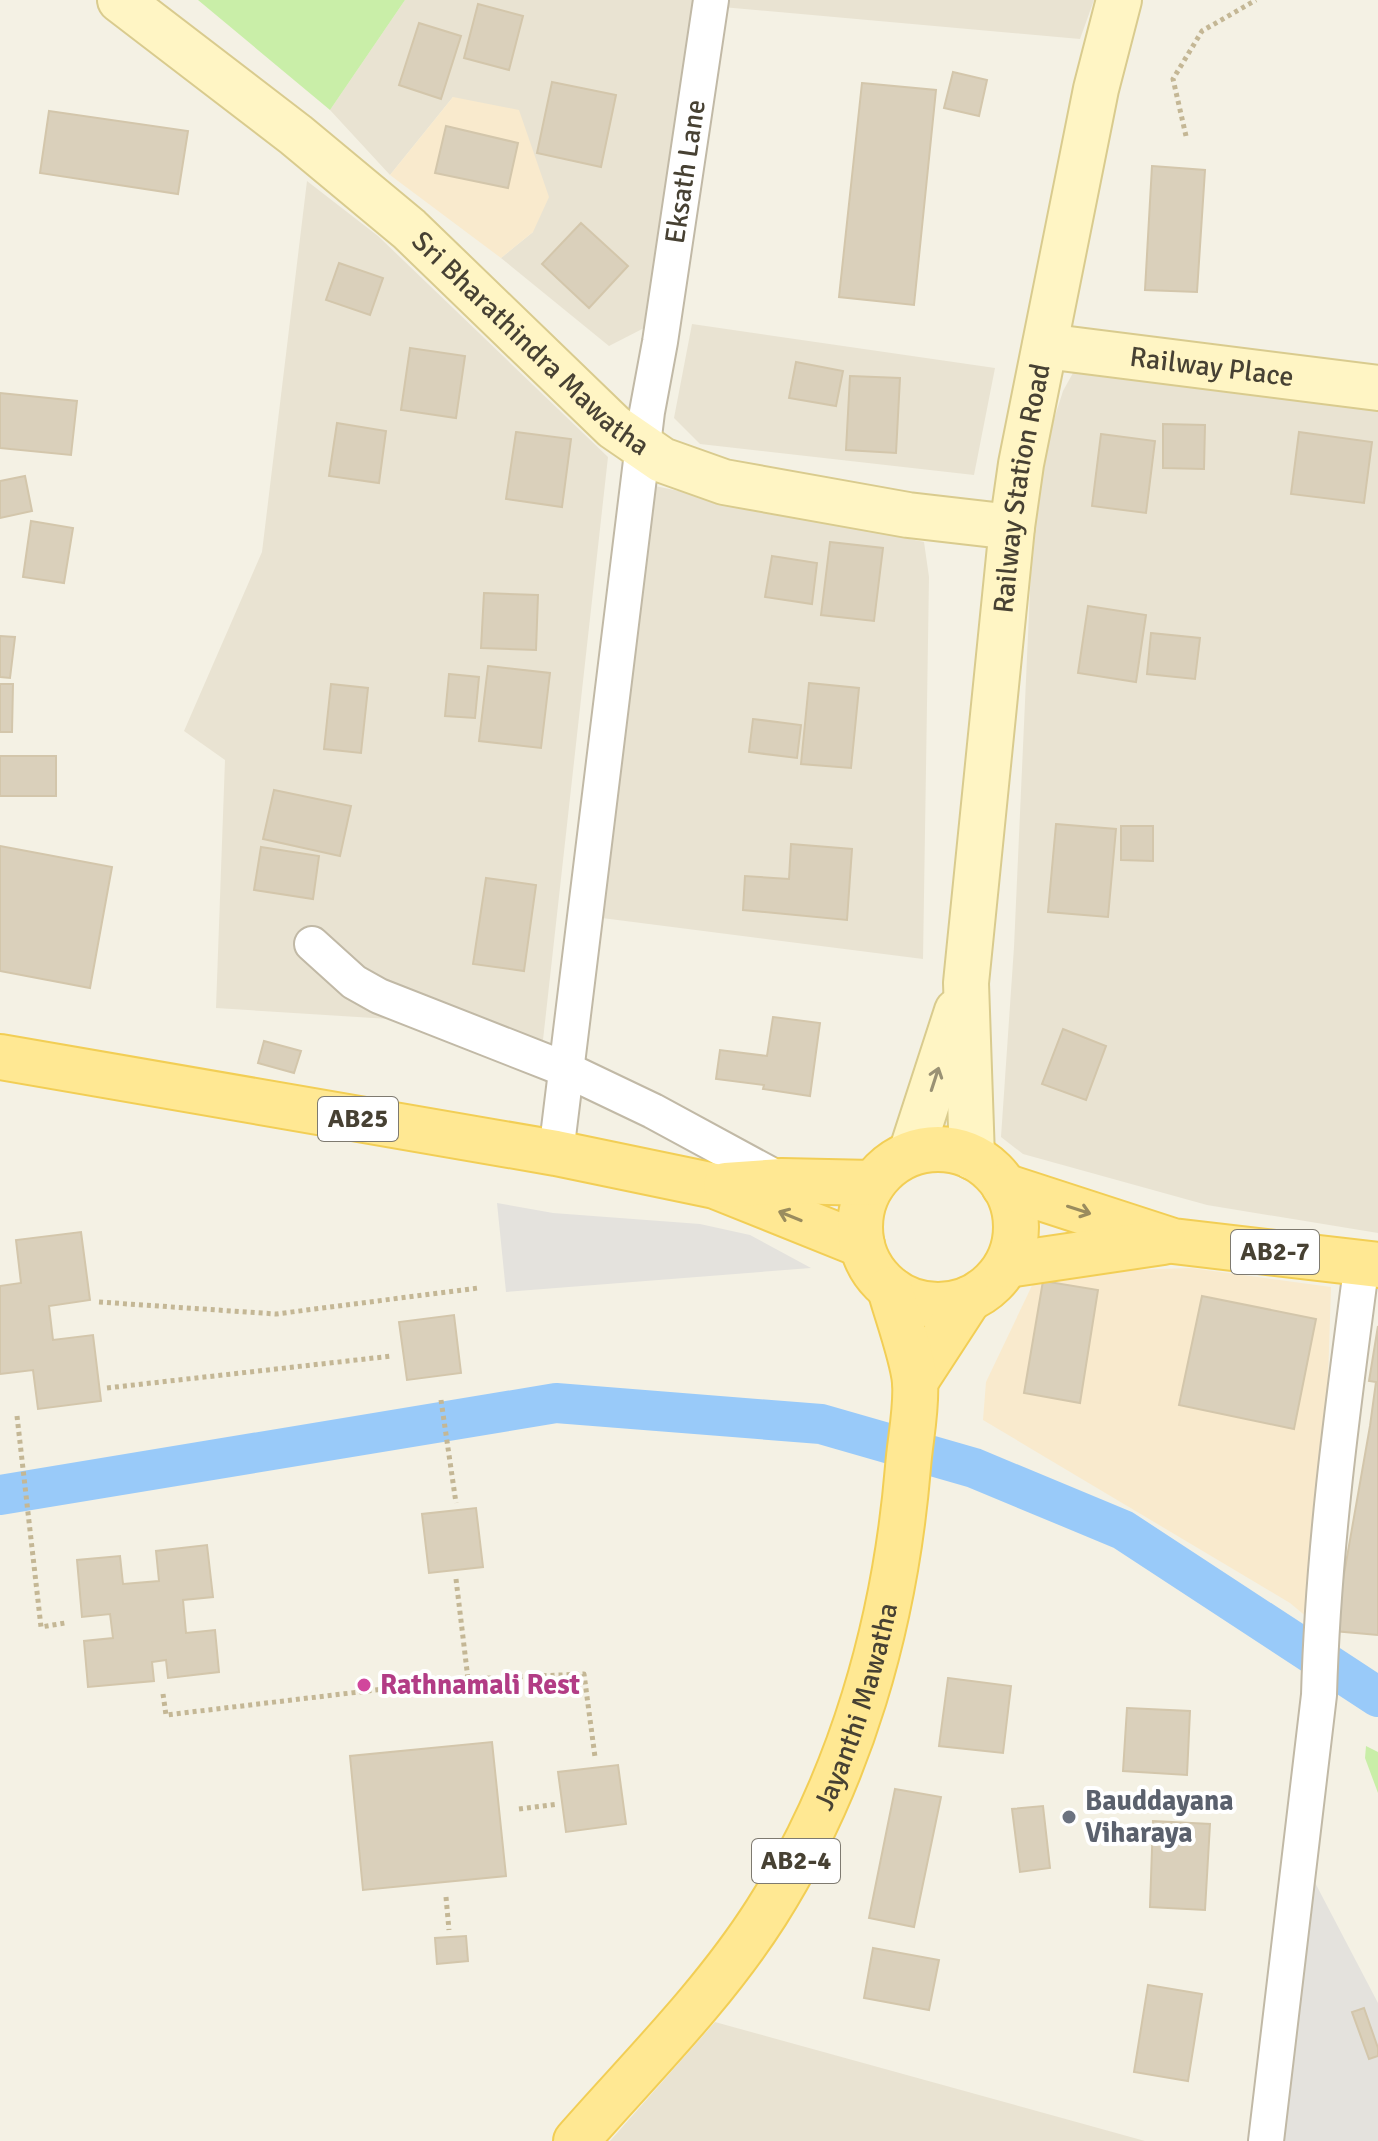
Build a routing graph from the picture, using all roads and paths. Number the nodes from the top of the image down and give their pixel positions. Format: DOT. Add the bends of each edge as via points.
graph roads {
  1 [pos="120,0"];
  2 [pos="711,0"];
  3 [pos="1119,0"];
  4 [pos="1256,0"];
  5 [pos="1186,136"];
  6 [pos="1045,346"];
  7 [pos="1378,388"];
  8 [pos="642,448"];
  9 [pos="1012,527"];
  10 [pos="312,944"];
  11 [pos="966,983"];
  12 [pos="0,1057"];
  13 [pos="565,1069"];
  14 [pos="556,1153"];
  15 [pos="911,1153"];
  16 [pos="972,1157"];
  17 [pos="782,1181"];
  18 [pos="873,1183"];
  19 [pos="715,1186"];
  20 [pos="1004,1186"];
  21 [pos="1173,1241"];
  22 [pos="862,1245"];
  23 [pos="1370,1263"];
  24 [pos="1007,1265"];
  25 [pos="478,1288"];
  26 [pos="890,1289"];
  27 [pos="969,1299"];
  28 [pos="99,1302"];
  29 [pos="392,1356"];
  30 [pos="915,1382"];
  31 [pos="107,1388"];
  32 [pos="441,1400"];
  33 [pos="17,1416"];
  34 [pos="456,1503"];
  35 [pos="456,1579"];
  36 [pos="65,1623"];
  37 [pos="468,1679"];
  38 [pos="163,1694"];
  39 [pos="595,1757"];
  40 [pos="558,1804"];
  41 [pos="519,1809"];
  42 [pos="446,1897"];
  43 [pos="449,1930"];
  44 [pos="576,2141"];
  45 [pos="1266,2141"];
  1 -- 8 [label="main road, Sri Bharathindra Mawatha" via="409,229"];
  2 -- 8 [label="street, Eksath Lane"];
  3 -- 6 [label="main road, Railway Station Road"];
  4 -- 5 [label="path" via="1202,31 1173,79"];
  6 -- 7 [label="main road, Railway Place"];
  6 -- 9 [label="main road, Railway Station Road"];
  8 -- 9 [label="main road, Sri Bharathindra Mawatha" via="687,471 724,482 908,515"];
  8 -- 13 [label="street, Eksath Lane"];
  9 -- 11 [label="main road, Railway Station Road"];
  10 -- 13 [label="street" via="354,982 379,996"];
  15 -- 11 [label="main road, Railway Station Road, one-way"];
  11 -- 16 [label="main road, Railway Station Road"];
  12 -- 14 [label="main road, AB25"];
  13 -- 14 [label="street, Eksath Lane"];
  13 -- 17 [label="street"];
  14 -- 19 [label="main road, AB25"];
  15 -- 16 [label="main road" via="942,1149"];
  15 -- 18 [label="main road" via="889,1165"];
  16 -- 20 [label="main road"];
  17 -- 18 [label="main road, AB25"];
  17 -- 19 [label="main road, AB25"];
  18 -- 22 [label="main road" via="861,1213"];
  22 -- 19 [label="main road, AB25, one-way"];
  20 -- 21 [label="main road, AB2-7, one-way"];
  20 -- 24 [label="main road" via="1017,1225"];
  21 -- 23 [label="main road, AB2-7"];
  21 -- 24 [label="main road, AB2-7"];
  22 -- 26 [label="main road" via="868,1262"];
  23 -- 45 [label="street" via="1350,1353 1320,1628 1319,1695"];
  24 -- 27 [label="main road"];
  25 -- 28 [label="path" via="276,1314"];
  26 -- 27 [label="main road" via="928,1304"];
  26 -- 30 [label="main road, Jayanthi Mawatha / AB2-4"];
  27 -- 30 [label="main road, Jayanthi Mawatha / AB2-4"];
  29 -- 31 [label="path"];
  30 -- 44 [label="main road, Jayanthi Mawatha / AB2-4" via="891,1596 856,1723 823,1805 795,1864 720,1978"];
  32 -- 34 [label="path"];
  33 -- 36 [label="path" via="41,1627"];
  35 -- 37 [label="path"];
  37 -- 38 [label="path" via="166,1715"];
  37 -- 39 [label="path" via="584,1674"];
  40 -- 41 [label="path"];
  42 -- 43 [label="path"];
}
